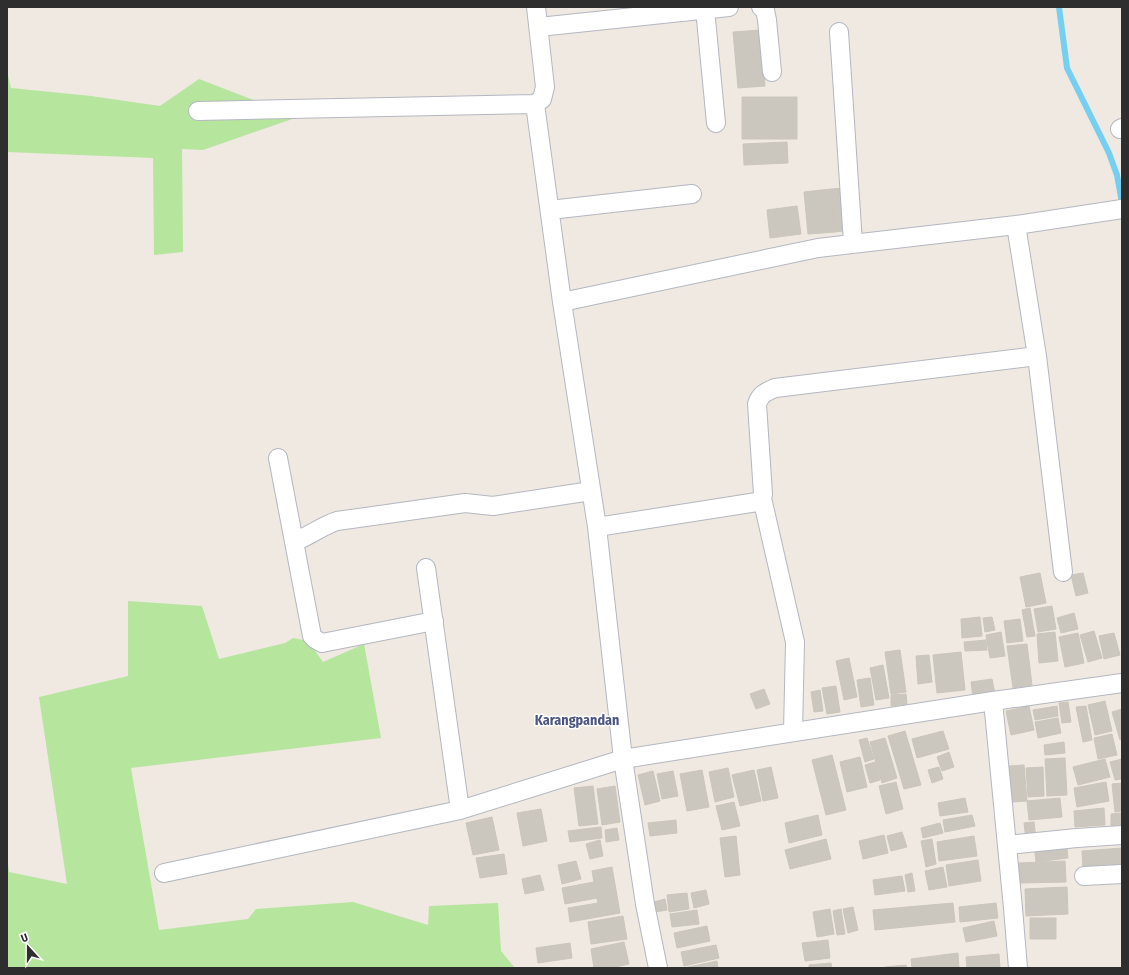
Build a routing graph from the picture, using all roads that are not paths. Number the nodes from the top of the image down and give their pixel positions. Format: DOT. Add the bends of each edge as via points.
graph roads {
  1 [pos="536,7"];
  2 [pos="729,7"];
  3 [pos="761,7"];
  4 [pos="705,9"];
  5 [pos="539,27"];
  6 [pos="839,32"];
  7 [pos="772,72"];
  8 [pos="536,104"];
  9 [pos="198,111"];
  10 [pos="716,123"];
  11 [pos="692,194"];
  12 [pos="1122,209"];
  13 [pos="550,210"];
  14 [pos="1016,225"];
  15 [pos="853,243"];
  16 [pos="562,302"];
  17 [pos="1037,356"];
  18 [pos="278,458"];
  19 [pos="591,491"];
  20 [pos="762,498"];
  21 [pos="597,527"];
  22 [pos="294,542"];
  23 [pos="426,568"];
  24 [pos="1063,572"];
  25 [pos="434,621"];
  26 [pos="1122,683"];
  27 [pos="993,701"];
  28 [pos="793,732"];
  29 [pos="623,759"];
  30 [pos="460,810"];
  31 [pos="1122,835"];
  32 [pos="1007,846"];
  33 [pos="164,873"];
  34 [pos="1122,874"];
  35 [pos="1084,876"];
  36 [pos="658,968"];
  37 [pos="1018,968"];
  1 -- 5 [label="street"];
  2 -- 4 [label="street"];
  3 -- 7 [label="street" via="765,10 767,20"];
  4 -- 5 [label="street"];
  4 -- 10 [label="street"];
  5 -- 8 [label="street" via="545,87 542,99"];
  6 -- 15 [label="street"];
  8 -- 9 [label="street"];
  8 -- 13 [label="street"];
  11 -- 13 [label="street"];
  12 -- 14 [label="street"];
  13 -- 16 [label="street"];
  14 -- 15 [label="street"];
  14 -- 17 [label="street"];
  15 -- 16 [label="street" via="792,252"];
  16 -- 19 [label="street"];
  17 -- 20 [label="street" via="775,388 764,393 759,397 757,404"];
  17 -- 24 [label="street"];
  18 -- 22 [label="street"];
  19 -- 21 [label="street"];
  19 -- 22 [label="street" via="493,506 465,503 338,521"];
  20 -- 21 [label="street" via="757,502"];
  20 -- 28 [label="street" via="795,642"];
  21 -- 29 [label="street"];
  22 -- 25 [label="street" via="312,636 318,642 322,644"];
  23 -- 25 [label="street"];
  25 -- 30 [label="street"];
  26 -- 27 [label="street"];
  27 -- 28 [label="street"];
  27 -- 32 [label="street"];
  28 -- 29 [label="street"];
  29 -- 30 [label="street"];
  29 -- 36 [label="street" via="645,904"];
  30 -- 33 [label="street"];
  31 -- 32 [label="street"];
  32 -- 37 [label="street"];
  34 -- 35 [label="street"];
}
